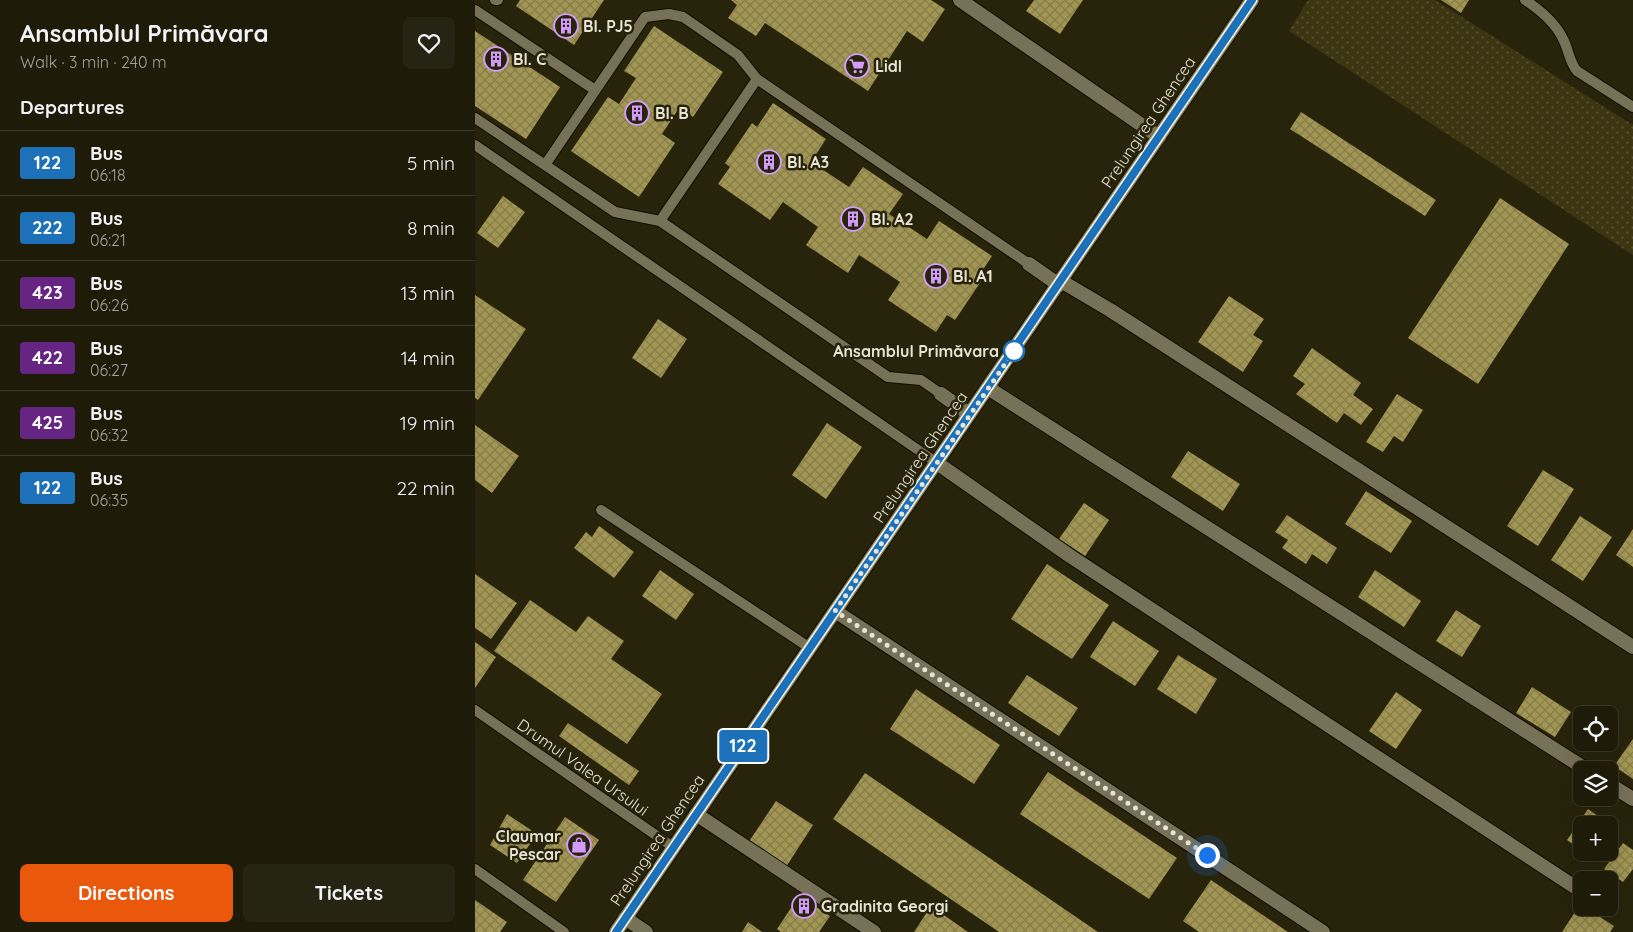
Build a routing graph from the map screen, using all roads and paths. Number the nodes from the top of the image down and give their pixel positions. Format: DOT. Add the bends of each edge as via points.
graph roads {
  1 [pos="960,0"];
  2 [pos="1252,0"];
  3 [pos="1525,0"];
  4 [pos="475,10"];
  5 [pos="757,79"];
  6 [pos="595,90"];
  7 [pos="1633,107"];
  8 [pos="475,118"];
  9 [pos="1159,137"];
  10 [pos="475,145"];
  11 [pos="545,165"];
  12 [pos="660,221"];
  13 [pos="1029,264"];
  14 [pos="1060,283"];
  15 [pos="988,388"];
  16 [pos="941,394"];
  17 [pos="969,414"];
  18 [pos="937,463"];
  19 [pos="601,510"];
  20 [pos="835,611"];
  21 [pos="1633,647"];
  22 [pos="810,648"];
  23 [pos="475,710"];
  24 [pos="1573,761"];
  25 [pos="1618,790"];
  26 [pos="1633,799"];
  27 [pos="696,814"];
  28 [pos="673,847"];
  29 [pos="475,869"];
  30 [pos="1573,886"];
  31 [pos="625,918"];
  32 [pos="564,932"];
  33 [pos="616,932"];
  34 [pos="646,932"];
  35 [pos="875,932"];
  36 [pos="1323,932"];
  1 -- 9 [label="street"];
  2 -- 9 [label="main road, Prelungirea Ghencea"];
  3 -- 7 [label="lane" via="1550,18 1563,38 1571,64 1577,71"];
  4 -- 6 [label="lane"];
  5 -- 6 [label="lane" via="738,54 683,17 656,14 645,17"];
  5 -- 12 [label="lane"];
  5 -- 13 [label="lane"];
  6 -- 11 [label="lane"];
  8 -- 11 [label="lane"];
  9 -- 14 [label="main road, Prelungirea Ghencea"];
  10 -- 18 [label="lane"];
  11 -- 12 [label="lane" via="615,212"];
  12 -- 16 [label="lane" via="888,377 921,380"];
  13 -- 14 [label="street"];
  14 -- 15 [label="main road, Prelungirea Ghencea"];
  14 -- 21 [label="street" via="1118,316"];
  15 -- 17 [label="main road, Prelungirea Ghencea"];
  15 -- 24 [label="street"];
  16 -- 17 [label="street"];
  17 -- 18 [label="main road, Prelungirea Ghencea"];
  18 -- 20 [label="main road, Prelungirea Ghencea"];
  18 -- 30 [label="street" via="1070,556"];
  19 -- 22 [label="lane"];
  20 -- 22 [label="main road, Prelungirea Ghencea"];
  20 -- 36 [label="street"];
  22 -- 27 [label="main road, Prelungirea Ghencea"];
  23 -- 28 [label="lane, Drumul Valea Ursului"];
  25 -- 26 [label="street"];
  27 -- 28 [label="main road, Prelungirea Ghencea"];
  27 -- 35 [label="street"];
  28 -- 31 [label="main road, Prelungirea Ghencea"];
  29 -- 32 [label="lane"];
  31 -- 33 [label="main road, Prelungirea Ghencea"];
  31 -- 34 [label="street"];
}
